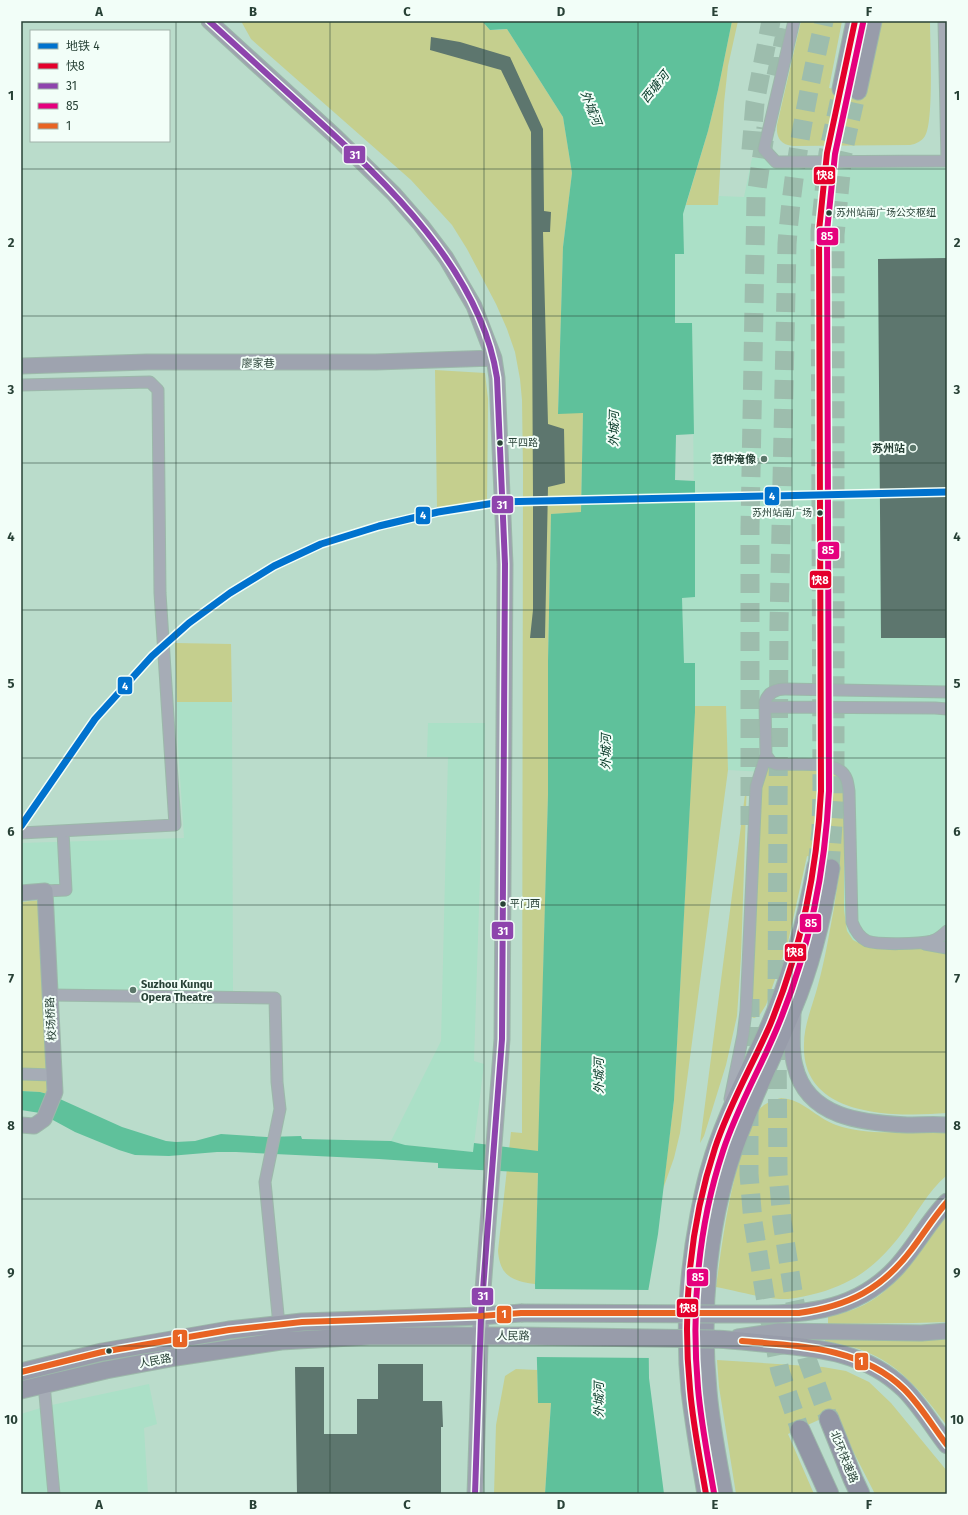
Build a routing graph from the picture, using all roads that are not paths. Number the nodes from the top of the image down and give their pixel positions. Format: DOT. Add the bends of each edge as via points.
graph roads {
  1 [pos="209,21"];
  2 [pos="794,21"];
  3 [pos="855,21"];
  4 [pos="873,21"];
  5 [pos="944,21"];
  6 [pos="494,358"];
  7 [pos="21,366"];
  8 [pos="21,385"];
  9 [pos="947,692"];
  10 [pos="765,707"];
  11 [pos="947,709"];
  12 [pos="766,755"];
  13 [pos="63,831"];
  14 [pos="21,833"];
  15 [pos="45,891"];
  16 [pos="21,893"];
  17 [pos="947,931"];
  18 [pos="914,943"];
  19 [pos="947,948"];
  20 [pos="50,995"];
  21 [pos="794,1008"];
  22 [pos="21,1074"];
  23 [pos="54,1076"];
  24 [pos="947,1119"];
  25 [pos="724,1124"];
  26 [pos="928,1124"];
  27 [pos="21,1125"];
  28 [pos="947,1125"];
  29 [pos="947,1202"];
  30 [pos="481,1316"];
  31 [pos="279,1325"];
  32 [pos="947,1331"];
  33 [pos="480,1335"];
  34 [pos="719,1339"];
  35 [pos="21,1372"];
  36 [pos="44,1384"];
  37 [pos="21,1390"];
  38 [pos="829,1419"];
  39 [pos="800,1430"];
  40 [pos="947,1445"];
  41 [pos="54,1494"];
  42 [pos="475,1494"];
  43 [pos="706,1494"];
  44 [pos="724,1494"];
  45 [pos="829,1494"];
  46 [pos="860,1494"];
  1 -- 6 [label="main road" via="336,138 394,194 421,225 446,258 474,306"];
  2 -- 5 [label="street" via="764,149 776,162 947,161"];
  3 -- 4 [label="main road" via="849,90"];
  6 -- 7 [label="main road, 廖家巷" via="376,362 147,362"];
  6 -- 30 [label="main road" via="505,572 502,1039"];
  8 -- 13 [label="street" via="150,382 158,390 160,593 175,825"];
  9 -- 10 [label="street" via="781,689 770,693"];
  10 -- 11 [label="street"];
  10 -- 12 [label="street"];
  12 -- 18 [label="street" via="776,764 830,766 842,771 846,776 849,791 852,922 857,933 866,940 880,943"];
  12 -- 25 [label="street" via="756,787 743,1035"];
  13 -- 14 [label="street"];
  13 -- 15 [label="street" via="66,890"];
  15 -- 16 [label="main road"];
  15 -- 20 [label="main road, 校场桥路"];
  17 -- 18 [label="street" via="937,939"];
  18 -- 19 [label="street"];
  20 -- 23 [label="main road, 校场桥路"];
  20 -- 31 [label="street" via="275,998 280,1108 265,1182"];
  21 -- 25 [label="main road" via="816,941 823,867 778,1004"];
  21 -- 26 [label="main road" via="794,1066 800,1082 810,1097 828,1110 848,1118 887,1123"];
  21 -- 44 [label="main road" via="738,1135 726,1172 712,1238 707,1280 706,1359 708,1391"];
  22 -- 23 [label="street"];
  23 -- 27 [label="main road, 校场桥路" via="55,1092 44,1118 34,1126"];
  24 -- 26 [label="street"];
  25 -- 43 [label="main road" via="709,1168 689,1280 690,1390"];
  26 -- 28 [label="main road"];
  29 -- 30 [label="main road, 人民路, bridge" via="895,1270 872,1289 847,1303 816,1311 715,1314 521,1313"];
  30 -- 31 [label="main road, 人民路"];
  30 -- 33 [label="main road"];
  31 -- 35 [label="main road, 人民路" via="229,1330 102,1352"];
  32 -- 34 [label="main road" via="779,1331"];
  33 -- 34 [label="main road, 人民路, bridge"];
  33 -- 36 [label="main road, 人民路" via="369,1336 281,1341 168,1358"];
  33 -- 42 [label="main road"];
  34 -- 40 [label="main road, 人民路" via="813,1348 846,1355 867,1363 905,1390"];
  36 -- 37 [label="main road, 人民路"];
  36 -- 41 [label="street"];
  38 -- 46 [label="highway, 北环快速路"];
  39 -- 45 [label="highway"];
}
